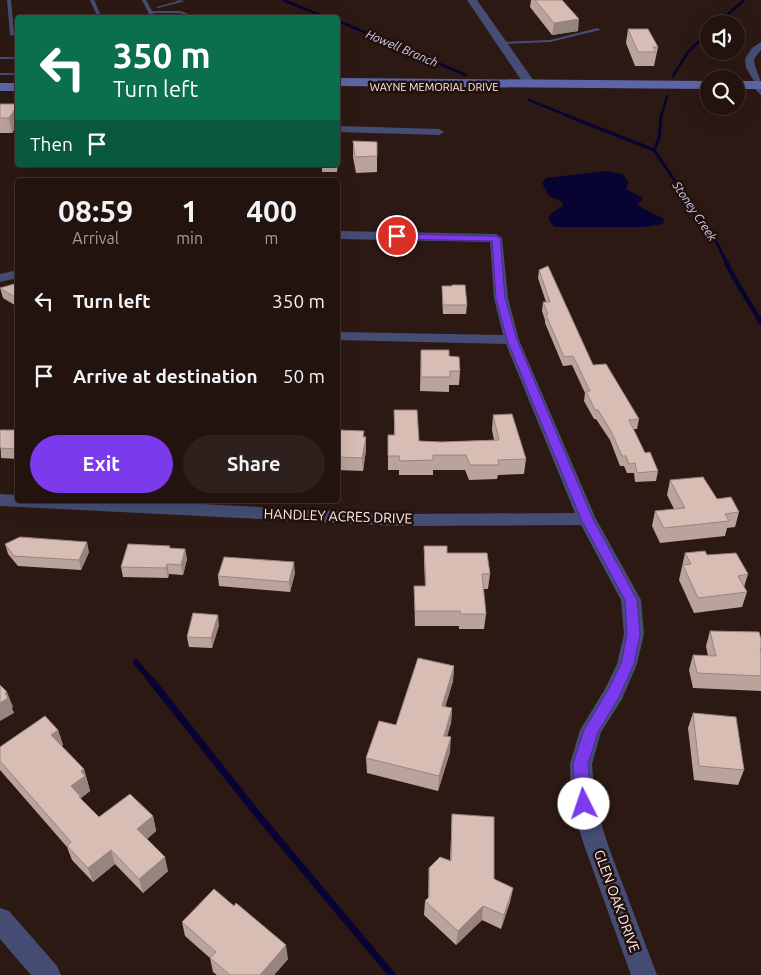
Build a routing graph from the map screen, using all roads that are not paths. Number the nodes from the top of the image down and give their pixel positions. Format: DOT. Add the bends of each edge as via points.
graph roads {
  1 [pos="9,0"];
  2 [pos="92,0"];
  3 [pos="144,0"];
  4 [pos="179,0"];
  5 [pos="472,0"];
  6 [pos="149,10"];
  7 [pos="99,15"];
  8 [pos="152,15"];
  9 [pos="188,15"];
  10 [pos="598,29"];
  11 [pos="15,35"];
  12 [pos="502,42"];
  13 [pos="761,45"];
  14 [pos="0,74"];
  15 [pos="15,74"];
  16 [pos="0,80"];
  17 [pos="15,80"];
  18 [pos="340,82"];
  19 [pos="530,84"];
  20 [pos="700,85"];
  21 [pos="745,86"];
  22 [pos="0,87"];
  23 [pos="15,87"];
  24 [pos="340,87"];
  25 [pos="759,87"];
  26 [pos="340,129"];
  27 [pos="440,132"];
  28 [pos="340,235"];
  29 [pos="15,275"];
  30 [pos="0,278"];
  31 [pos="340,336"];
  32 [pos="512,340"];
  33 [pos="0,500"];
  34 [pos="15,501"];
  35 [pos="60,503"];
  36 [pos="587,519"];
  37 [pos="0,920"];
  38 [pos="48,975"];
  39 [pos="644,975"];
  1 -- 11 [label="lane" via="8,23 12,35"];
  2 -- 7 [label="lane"];
  3 -- 6 [label="lane"];
  4 -- 6 [label="lane" via="183,1"];
  5 -- 12 [label="street"];
  6 -- 8 [label="lane"];
  6 -- 9 [label="lane"];
  10 -- 12 [label="lane" via="550,41"];
  12 -- 19 [label="street"];
  13 -- 25 [label="street" via="752,51 748,60"];
  14 -- 15 [label="lane"];
  16 -- 17 [label="main road"];
  18 -- 19 [label="main road, WAYNE MEMORIAL DRIVE"];
  19 -- 20 [label="main road, WAYNE MEMORIAL DRIVE"];
  19 -- 24 [label="main road, WAYNE MEMORIAL DRIVE" via="502,87"];
  21 -- 25 [label="main road"];
  22 -- 23 [label="main road"];
  26 -- 27 [label="street"];
  28 -- 32 [label="street, GLEN OAK DRIVE" via="496,238 501,298"];
  29 -- 30 [label="street"];
  31 -- 32 [label="street"];
  32 -- 36 [label="street, GLEN OAK DRIVE"];
  33 -- 34 [label="street, HANDLEY ACRES DRIVE"];
  35 -- 36 [label="street, HANDLEY ACRES DRIVE" via="399,520"];
  36 -- 39 [label="street, GLEN OAK DRIVE" via="631,600 634,634 627,664 591,730 581,764 584,804"];
  37 -- 38 [label="street"];
}
